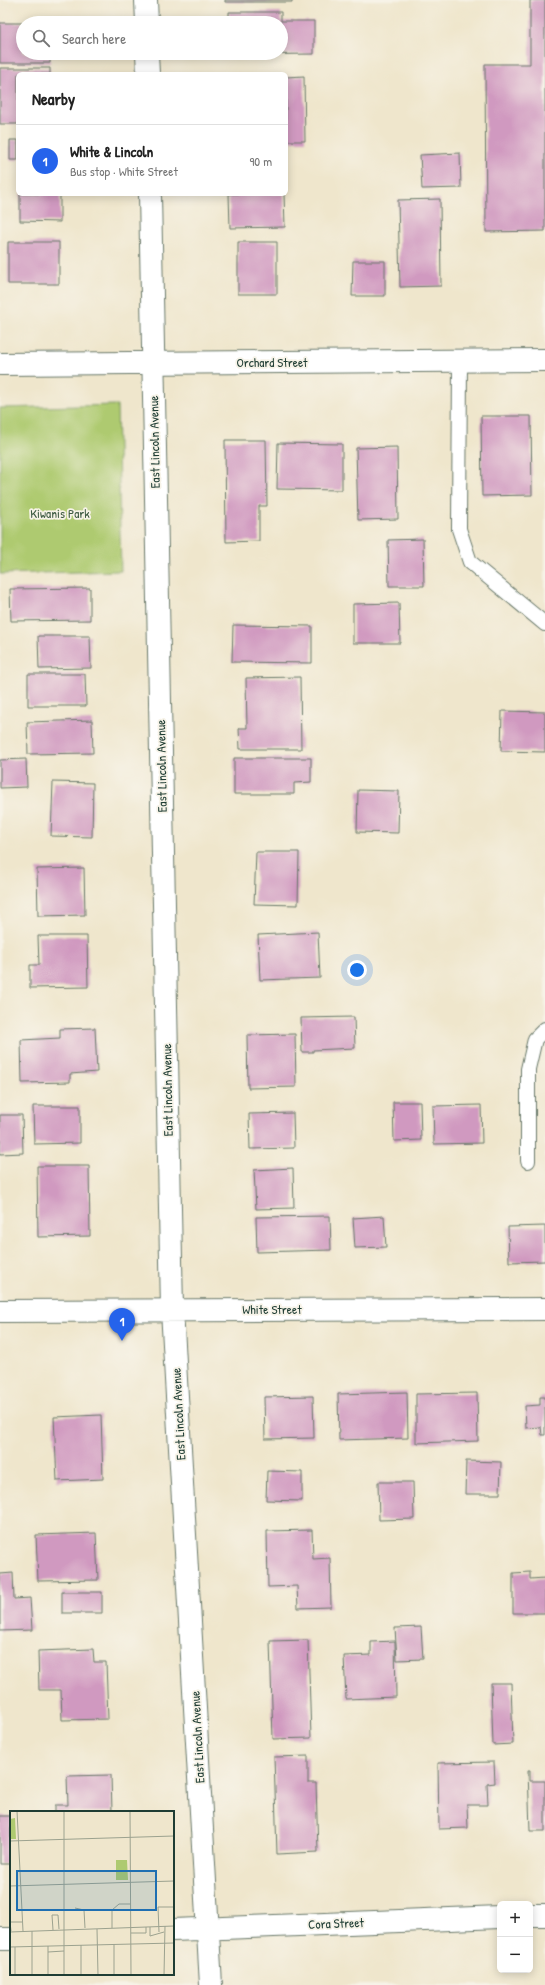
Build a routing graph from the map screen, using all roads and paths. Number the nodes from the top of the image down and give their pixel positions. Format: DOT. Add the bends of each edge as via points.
graph roads {
  1 [pos="146,0"];
  2 [pos="147,16"];
  3 [pos="147,60"];
  4 [pos="148,72"];
  5 [pos="150,196"];
  6 [pos="545,360"];
  7 [pos="460,361"];
  8 [pos="152,362"];
  9 [pos="0,364"];
  10 [pos="545,624"];
  11 [pos="545,1029"];
  12 [pos="528,1161"];
  13 [pos="545,1309"];
  14 [pos="172,1310"];
  15 [pos="0,1311"];
  16 [pos="533,1915"];
  17 [pos="545,1915"];
  18 [pos="497,1917"];
  19 [pos="208,1928"];
  20 [pos="174,1930"];
  21 [pos="211,1985"];
  1 -- 2 [label="street"];
  3 -- 4 [label="street"];
  5 -- 8 [label="street, East Lincoln Avenue"];
  6 -- 7 [label="street, Orchard Street"];
  7 -- 8 [label="street, Orchard Street"];
  7 -- 10 [label="lane" via="458,529 470,562"];
  8 -- 9 [label="street, Orchard Street"];
  8 -- 14 [label="street, East Lincoln Avenue"];
  11 -- 12 [label="lane" via="535,1040 528,1069"];
  13 -- 14 [label="street, White Street"];
  14 -- 15 [label="street, White Street"];
  14 -- 19 [label="street, East Lincoln Avenue"];
  16 -- 17 [label="street"];
  18 -- 19 [label="street, Cora Street"];
  19 -- 20 [label="street, Cora Street"];
  19 -- 21 [label="street, East Lincoln Avenue"];
}
